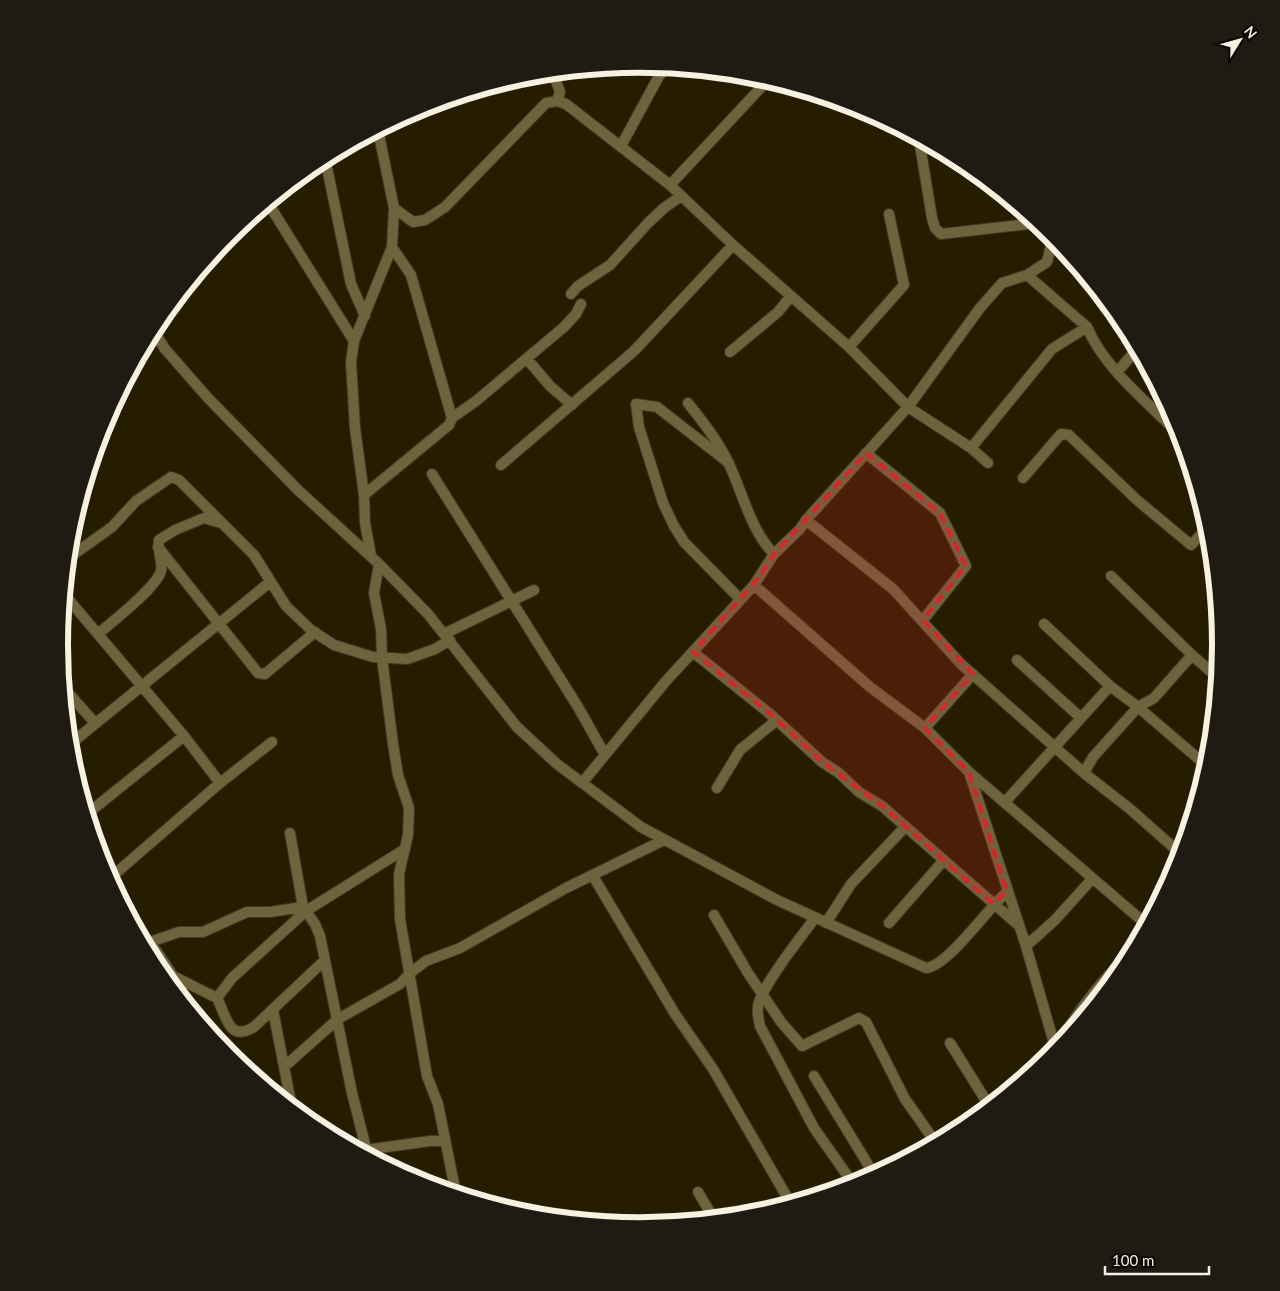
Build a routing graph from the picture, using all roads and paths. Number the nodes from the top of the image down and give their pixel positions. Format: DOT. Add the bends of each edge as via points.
graph roads {
  1 [pos="663,74"];
  2 [pos="555,80"];
  3 [pos="762,86"];
  4 [pos="557,101"];
  5 [pos="379,136"];
  6 [pos="621,146"];
  7 [pos="920,147"];
  8 [pos="327,166"];
  9 [pos="670,185"];
  10 [pos="681,196"];
  11 [pos="271,208"];
  12 [pos="394,208"];
  13 [pos="889,214"];
  14 [pos="1027,224"];
  15 [pos="733,245"];
  16 [pos="392,247"];
  17 [pos="1050,247"];
  18 [pos="1027,275"];
  19 [pos="571,294"];
  20 [pos="791,296"];
  21 [pos="581,304"];
  22 [pos="365,316"];
  23 [pos="1087,327"];
  24 [pos="157,338"];
  25 [pos="354,341"];
  26 [pos="849,347"];
  27 [pos="730,352"];
  28 [pos="1133,354"];
  29 [pos="527,359"];
  30 [pos="1118,371"];
  31 [pos="688,403"];
  32 [pos="572,405"];
  33 [pos="908,406"];
  34 [pos="452,418"];
  35 [pos="1167,421"];
  36 [pos="971,448"];
  37 [pos="866,453"];
  38 [pos="729,463"];
  39 [pos="988,463"];
  40 [pos="501,465"];
  41 [pos="432,474"];
  42 [pos="1023,478"];
  43 [pos="364,495"];
  44 [pos="806,520"];
  45 [pos="221,523"];
  46 [pos="1201,534"];
  47 [pos="158,548"];
  48 [pos="75,553"];
  49 [pos="774,554"];
  50 [pos="371,556"];
  51 [pos="379,564"];
  52 [pos="1111,576"];
  53 [pos="270,582"];
  54 [pos="754,585"];
  55 [pos="534,590"];
  56 [pos="740,599"];
  57 [pos="70,601"];
  58 [pos="511,602"];
  59 [pos="922,620"];
  60 [pos="220,624"];
  61 [pos="1044,624"];
  62 [pos="315,632"];
  63 [pos="98,634"];
  64 [pos="448,636"];
  65 [pos="693,652"];
  66 [pos="1192,655"];
  67 [pos="382,658"];
  68 [pos="1017,660"];
  69 [pos="1211,672"];
  70 [pos="973,674"];
  71 [pos="142,686"];
  72 [pos="1110,686"];
  73 [pos="70,695"];
  74 [pos="1138,707"];
  75 [pos="1081,718"];
  76 [pos="777,720"];
  77 [pos="95,723"];
  78 [pos="925,728"];
  79 [pos="184,736"];
  80 [pos="76,739"];
  81 [pos="272,742"];
  82 [pos="1056,746"];
  83 [pos="605,755"];
  84 [pos="1200,760"];
  85 [pos="969,772"];
  86 [pos="1084,773"];
  87 [pos="220,783"];
  88 [pos="582,783"];
  89 [pos="717,788"];
  90 [pos="1005,802"];
  91 [pos="92,810"];
  92 [pos="905,827"];
  93 [pos="290,833"];
  94 [pos="664,840"];
  95 [pos="405,849"];
  96 [pos="1175,849"];
  97 [pos="944,860"];
  98 [pos="115,873"];
  99 [pos="594,876"];
  100 [pos="1092,879"];
  101 [pos="1007,892"];
  102 [pos="993,904"];
  103 [pos="304,909"];
  104 [pos="714,915"];
  105 [pos="815,918"];
  106 [pos="1142,921"];
  107 [pos="826,923"];
  108 [pos="889,924"];
  109 [pos="1018,925"];
  110 [pos="150,942"];
  111 [pos="1026,946"];
  112 [pos="325,960"];
  113 [pos="170,972"];
  114 [pos="410,973"];
  115 [pos="173,976"];
  116 [pos="1106,977"];
  117 [pos="764,994"];
  118 [pos="218,998"];
  119 [pos="273,1010"];
  120 [pos="1076,1015"];
  121 [pos="338,1019"];
  122 [pos="1053,1041"];
  123 [pos="950,1042"];
  124 [pos="284,1066"];
  125 [pos="814,1076"];
  126 [pos="290,1099"];
  127 [pos="987,1102"];
  128 [pos="932,1137"];
  129 [pos="444,1141"];
  130 [pos="363,1146"];
  131 [pos="372,1151"];
  132 [pos="871,1169"];
  133 [pos="849,1178"];
  134 [pos="455,1187"];
  135 [pos="698,1192"];
  136 [pos="788,1198"];
  137 [pos="710,1213"];
  1 -- 6 [label="street"];
  2 -- 4 [label="street" via="560,92"];
  3 -- 9 [label="street"];
  4 -- 6 [label="street" via="566,104"];
  4 -- 12 [label="street" via="546,103 457,196 425,220 413,222"];
  5 -- 12 [label="street"];
  6 -- 9 [label="street"];
  7 -- 14 [label="street" via="932,218 941,234"];
  8 -- 22 [label="street" via="351,284"];
  9 -- 10 [label="street"];
  10 -- 15 [label="street"];
  10 -- 19 [label="street" via="648,223 610,265"];
  11 -- 25 [label="street"];
  12 -- 16 [label="street"];
  13 -- 26 [label="street" via="904,285"];
  15 -- 20 [label="street"];
  15 -- 32 [label="street" via="634,351"];
  16 -- 22 [label="street"];
  16 -- 34 [label="street" via="411,275"];
  17 -- 18 [label="street" via="1048,262"];
  18 -- 23 [label="street"];
  18 -- 33 [label="street" via="1002,284 980,308"];
  20 -- 26 [label="street"];
  20 -- 27 [label="street" via="778,312"];
  21 -- 29 [label="street" via="564,327"];
  22 -- 25 [label="street"];
  23 -- 30 [label="street" via="1094,345 1109,365"];
  23 -- 36 [label="street" via="1052,349"];
  24 -- 50 [label="street" via="208,398 291,483"];
  25 -- 43 [label="street" via="351,387"];
  26 -- 33 [label="street"];
  28 -- 30 [label="street"];
  29 -- 32 [label="street"];
  29 -- 34 [label="street"];
  30 -- 35 [label="street"];
  31 -- 38 [label="street"];
  32 -- 40 [label="street"];
  33 -- 36 [label="street"];
  33 -- 37 [label="street"];
  34 -- 43 [label="street" via="449,425"];
  36 -- 39 [label="street"];
  37 -- 44 [label="street"];
  37 -- 59 [label="street" via="940,513 964,558 966,566"];
  38 -- 49 [label="street" via="763,542"];
  38 -- 56 [label="street" via="657,407 636,404 639,426 663,503 674,526 684,542"];
  41 -- 58 [label="street"];
  42 -- 46 [label="street" via="1061,434 1069,435 1136,500 1191,545"];
  43 -- 50 [label="street"];
  44 -- 49 [label="street"];
  44 -- 59 [label="street" via="893,590"];
  45 -- 47 [label="street" via="204,518 159,540"];
  45 -- 48 [label="street" via="180,480 171,477 136,501 112,527"];
  45 -- 53 [label="street" via="254,555"];
  47 -- 60 [label="street"];
  47 -- 63 [label="street" via="161,569 156,582"];
  49 -- 54 [label="street"];
  50 -- 51 [label="street"];
  51 -- 64 [label="street"];
  51 -- 67 [label="street" via="374,586"];
  52 -- 66 [label="street"];
  53 -- 60 [label="street"];
  53 -- 62 [label="street" via="286,606"];
  54 -- 56 [label="street"];
  54 -- 78 [label="street" via="870,687"];
  55 -- 58 [label="street"];
  56 -- 65 [label="street"];
  57 -- 63 [label="street"];
  58 -- 64 [label="street"];
  58 -- 83 [label="street"];
  59 -- 70 [label="street"];
  60 -- 62 [label="street" via="258,673 265,674"];
  60 -- 71 [label="street"];
  61 -- 72 [label="street"];
  62 -- 67 [label="street" via="352,652"];
  63 -- 71 [label="street"];
  64 -- 67 [label="street" via="435,649 406,659"];
  64 -- 88 [label="street" via="517,726"];
  65 -- 76 [label="street"];
  65 -- 83 [label="street"];
  66 -- 69 [label="street"];
  66 -- 74 [label="street" via="1154,698"];
  67 -- 95 [label="street" via="398,775 409,808"];
  68 -- 75 [label="street"];
  70 -- 78 [label="street"];
  70 -- 82 [label="street"];
  71 -- 77 [label="street"];
  71 -- 79 [label="street"];
  72 -- 74 [label="street"];
  72 -- 75 [label="street"];
  73 -- 77 [label="street"];
  74 -- 84 [label="street"];
  74 -- 86 [label="street" via="1093,757"];
  75 -- 82 [label="street"];
  76 -- 89 [label="street" via="740,750"];
  76 -- 92 [label="street" via="822,762"];
  77 -- 80 [label="street"];
  78 -- 85 [label="street"];
  79 -- 87 [label="street"];
  79 -- 91 [label="street"];
  81 -- 87 [label="street"];
  82 -- 86 [label="street"];
  82 -- 90 [label="street"];
  83 -- 88 [label="street"];
  85 -- 90 [label="street"];
  85 -- 101 [label="street"];
  86 -- 96 [label="street"];
  87 -- 98 [label="street"];
  88 -- 94 [label="street"];
  90 -- 100 [label="street"];
  92 -- 97 [label="street"];
  92 -- 107 [label="street" via="851,884"];
  93 -- 103 [label="street"];
  94 -- 99 [label="street"];
  94 -- 105 [label="street"];
  95 -- 103 [label="street"];
  95 -- 114 [label="street" via="399,874 399,895"];
  97 -- 102 [label="street"];
  97 -- 108 [label="street"];
  99 -- 114 [label="street" via="566,888 460,948 435,956"];
  99 -- 136 [label="street" via="675,1014 713,1069"];
  100 -- 106 [label="street"];
  100 -- 111 [label="street"];
  101 -- 102 [label="street"];
  101 -- 109 [label="street"];
  102 -- 107 [label="street" via="964,938 933,967 926,968"];
  102 -- 109 [label="street"];
  103 -- 110 [label="street" via="247,912 203,932 179,932"];
  103 -- 112 [label="street" via="320,936"];
  103 -- 118 [label="street" via="232,978"];
  104 -- 117 [label="street" via="748,974"];
  105 -- 107 [label="street"];
  105 -- 117 [label="street"];
  109 -- 111 [label="street"];
  111 -- 122 [label="street"];
  112 -- 119 [label="street"];
  112 -- 121 [label="street"];
  113 -- 115 [label="street"];
  114 -- 121 [label="street" via="389,992"];
  114 -- 129 [label="street" via="427,1076 438,1104"];
  115 -- 118 [label="street"];
  116 -- 120 [label="street"];
  117 -- 128 [label="street" via="781,1022 802,1046 859,1018 863,1020 905,1099"];
  117 -- 133 [label="street" via="758,1012 760,1026 814,1128"];
  118 -- 119 [label="street" via="233,1031 238,1034 254,1027"];
  119 -- 124 [label="street"];
  121 -- 124 [label="street"];
  121 -- 130 [label="street"];
  123 -- 127 [label="street"];
  124 -- 126 [label="street"];
  125 -- 132 [label="street"];
  129 -- 131 [label="street"];
  129 -- 134 [label="street"];
  135 -- 137 [label="street"];
}
